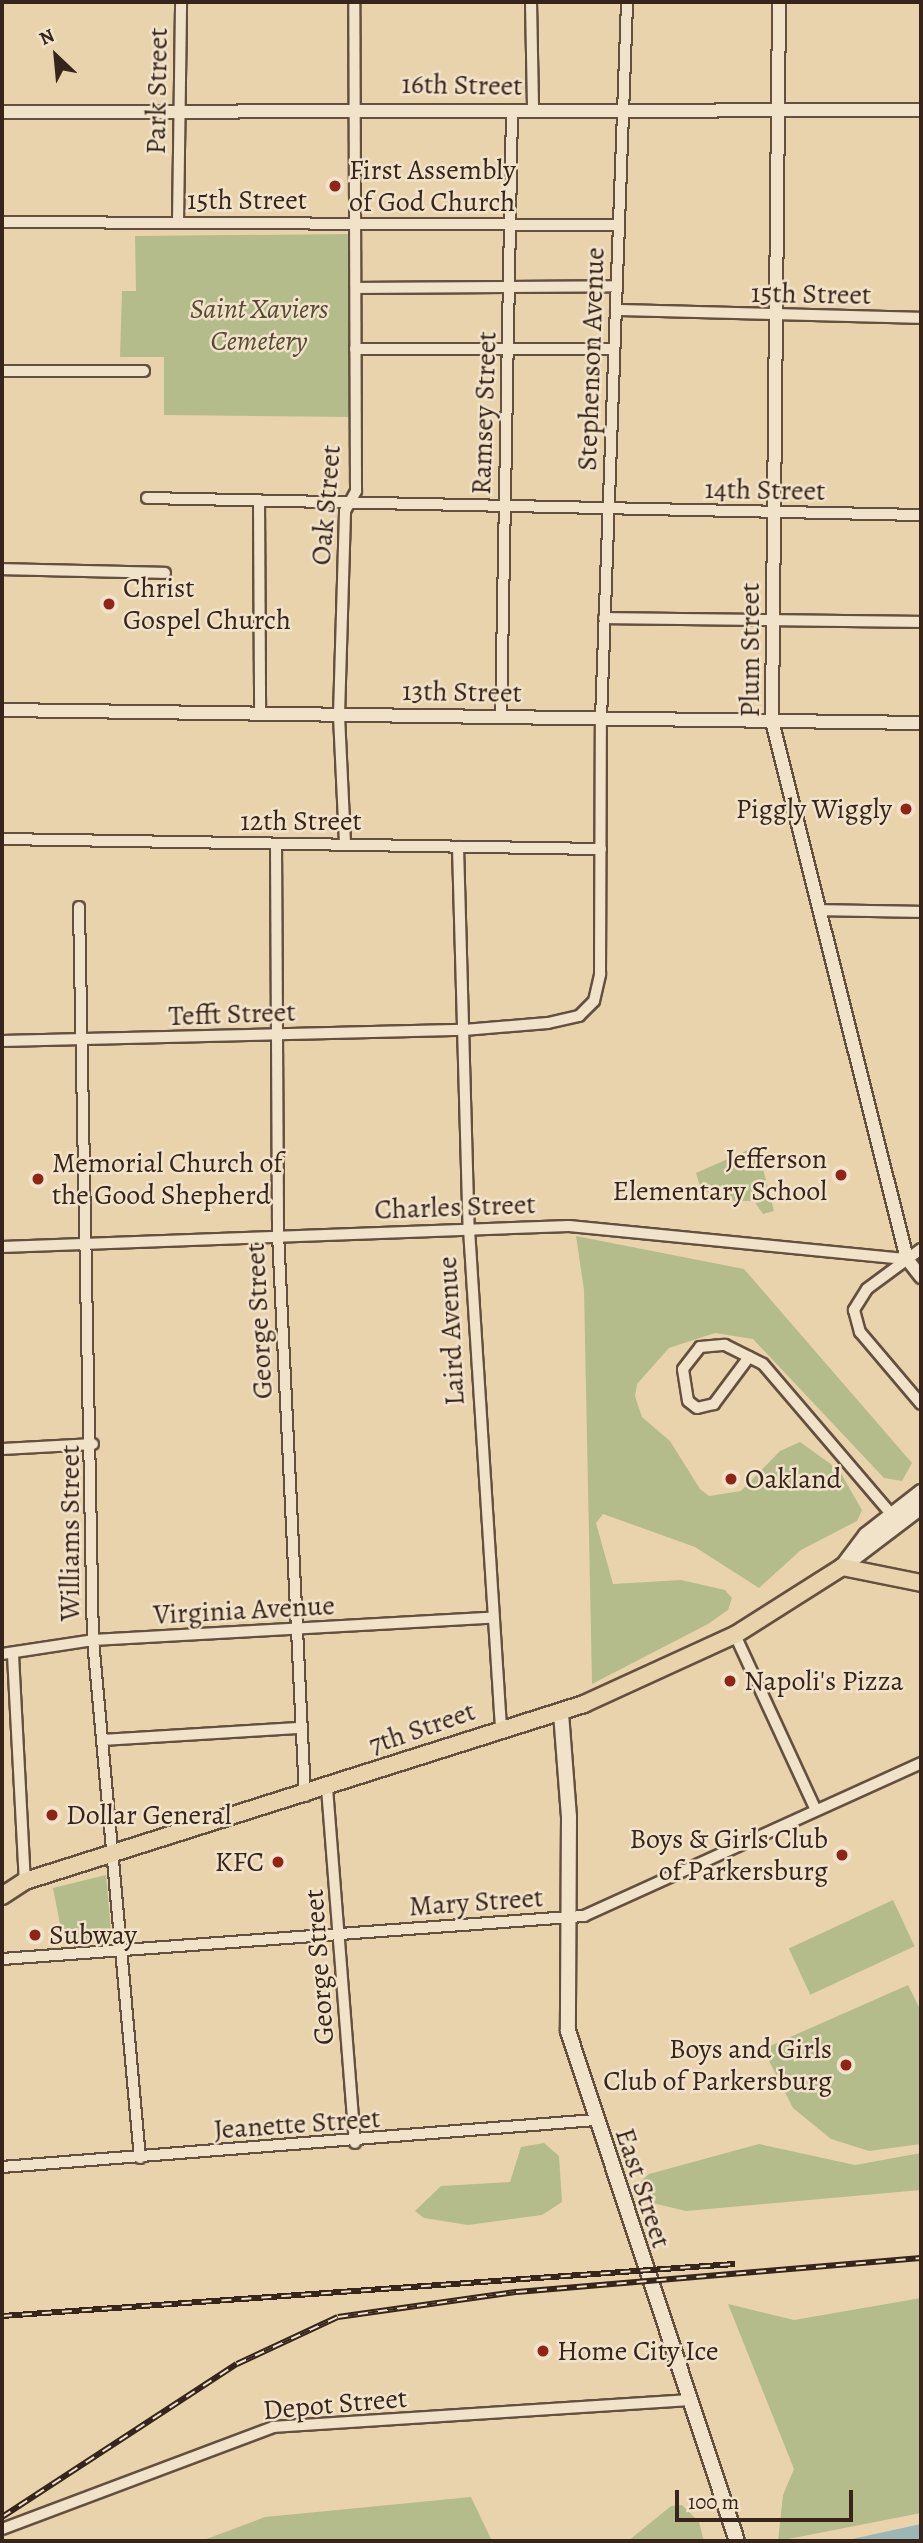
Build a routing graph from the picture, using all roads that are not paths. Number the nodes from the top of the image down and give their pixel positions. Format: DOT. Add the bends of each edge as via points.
graph roads {
  1 [pos="181,2"];
  2 [pos="354,2"];
  3 [pos="531,2"];
  4 [pos="627,2"];
  5 [pos="779,2"];
  6 [pos="180,107"];
  7 [pos="779,107"];
  8 [pos="355,108"];
  9 [pos="512,110"];
  10 [pos="921,110"];
  11 [pos="533,111"];
  12 [pos="623,111"];
  13 [pos="2,112"];
  14 [pos="2,222"];
  15 [pos="178,223"];
  16 [pos="358,224"];
  17 [pos="511,225"];
  18 [pos="619,225"];
  19 [pos="617,286"];
  20 [pos="356,288"];
  21 [pos="510,288"];
  22 [pos="616,310"];
  23 [pos="778,317"];
  24 [pos="921,318"];
  25 [pos="509,348"];
  26 [pos="355,349"];
  27 [pos="614,349"];
  28 [pos="2,371"];
  29 [pos="144,371"];
  30 [pos="147,498"];
  31 [pos="258,500"];
  32 [pos="350,502"];
  33 [pos="504,506"];
  34 [pos="608,509"];
  35 [pos="776,514"];
  36 [pos="921,515"];
  37 [pos="2,569"];
  38 [pos="165,573"];
  39 [pos="604,618"];
  40 [pos="774,619"];
  41 [pos="921,622"];
  42 [pos="2,710"];
  43 [pos="260,714"];
  44 [pos="339,715"];
  45 [pos="501,717"];
  46 [pos="601,719"];
  47 [pos="772,721"];
  48 [pos="921,723"];
  49 [pos="2,839"];
  50 [pos="345,843"];
  51 [pos="276,844"];
  52 [pos="458,847"];
  53 [pos="601,849"];
  54 [pos="79,907"];
  55 [pos="819,911"];
  56 [pos="921,912"];
  57 [pos="600,919"];
  58 [pos="464,1030"];
  59 [pos="275,1036"];
  60 [pos="2,1041"];
  61 [pos="77,1042"];
  62 [pos="469,1229"];
  63 [pos="278,1234"];
  64 [pos="88,1242"];
  65 [pos="2,1247"];
  66 [pos="921,1249"];
  67 [pos="908,1259"];
  68 [pos="921,1277"];
  69 [pos="748,1357"];
  70 [pos="921,1404"];
  71 [pos="93,1444"];
  72 [pos="2,1449"];
  73 [pos="921,1492"];
  74 [pos="921,1507"];
  75 [pos="891,1515"];
  76 [pos="842,1567"];
  77 [pos="921,1583"];
  78 [pos="489,1618"];
  79 [pos="296,1631"];
  80 [pos="735,1635"];
  81 [pos="93,1640"];
  82 [pos="7,1655"];
  83 [pos="561,1713"];
  84 [pos="301,1728"];
  85 [pos="501,1728"];
  86 [pos="103,1740"];
  87 [pos="921,1763"];
  88 [pos="327,1788"];
  89 [pos="305,1796"];
  90 [pos="816,1810"];
  91 [pos="116,1855"];
  92 [pos="25,1881"];
  93 [pos="2,1896"];
  94 [pos="567,1919"];
  95 [pos="339,1934"];
  96 [pos="123,1950"];
  97 [pos="2,1959"];
  98 [pos="595,2120"];
  99 [pos="355,2144"];
  100 [pos="140,2158"];
  101 [pos="2,2167"];
  102 [pos="689,2400"];
  103 [pos="2,2529"];
  104 [pos="737,2541"];
  1 -- 6 [label="street, Park Street"];
  2 -- 8 [label="street, Oak Street"];
  3 -- 11 [label="street"];
  4 -- 12 [label="street, Stephenson Avenue"];
  5 -- 7 [label="street, Plum Street"];
  6 -- 8 [label="street, 16th Street"];
  6 -- 13 [label="street, 16th Street"];
  6 -- 15 [label="street, Park Street"];
  7 -- 10 [label="street, 16th Street"];
  7 -- 12 [label="street, 16th Street"];
  7 -- 23 [label="street, Plum Street"];
  8 -- 9 [label="street, 16th Street"];
  8 -- 16 [label="street, Oak Street"];
  9 -- 11 [label="street, 16th Street"];
  9 -- 17 [label="street, Ramsey Street"];
  11 -- 12 [label="street, 16th Street"];
  12 -- 18 [label="street, Stephenson Avenue"];
  14 -- 15 [label="street, 15th Street"];
  15 -- 16 [label="street, 15th Street"];
  16 -- 17 [label="street, 15th Street"];
  16 -- 20 [label="street, Oak Street"];
  17 -- 18 [label="street, 15th Street"];
  17 -- 21 [label="street, Ramsey Street"];
  18 -- 19 [label="street, Stephenson Avenue"];
  19 -- 21 [label="street"];
  19 -- 22 [label="street, Stephenson Avenue"];
  20 -- 21 [label="street"];
  20 -- 26 [label="street, Oak Street"];
  21 -- 25 [label="street, Ramsey Street"];
  22 -- 23 [label="street, 15th Street"];
  22 -- 27 [label="street, Stephenson Avenue"];
  23 -- 24 [label="street, 15th Street"];
  23 -- 35 [label="street, Plum Street"];
  25 -- 26 [label="street"];
  25 -- 27 [label="street"];
  25 -- 33 [label="street, Ramsey Street"];
  26 -- 32 [label="street, Oak Street" via="356,491"];
  27 -- 34 [label="street, Stephenson Avenue"];
  28 -- 29 [label="street"];
  30 -- 31 [label="street, 14th Street"];
  31 -- 32 [label="street, 14th Street"];
  31 -- 43 [label="street"];
  32 -- 33 [label="street, 14th Street"];
  32 -- 44 [label="street, Oak Street"];
  33 -- 34 [label="street, 14th Street"];
  33 -- 45 [label="street, Ramsey Street"];
  34 -- 35 [label="street, 14th Street"];
  34 -- 39 [label="street, Stephenson Avenue"];
  35 -- 36 [label="street, 14th Street"];
  35 -- 40 [label="street, Plum Street"];
  37 -- 38 [label="street"];
  39 -- 40 [label="street"];
  39 -- 46 [label="street, Stephenson Avenue"];
  40 -- 41 [label="street"];
  40 -- 47 [label="street, Plum Street"];
  42 -- 43 [label="street, 13th Street"];
  43 -- 44 [label="street, 13th Street"];
  44 -- 45 [label="street, 13th Street"];
  44 -- 50 [label="street, Oak Street"];
  45 -- 46 [label="street, 13th Street"];
  46 -- 47 [label="street, 13th Street"];
  46 -- 53 [label="street, Stephenson Avenue"];
  47 -- 48 [label="street, 13th Street"];
  47 -- 55 [label="street, Plum Street"];
  49 -- 51 [label="street, 12th Street"];
  50 -- 51 [label="street, 12th Street"];
  50 -- 52 [label="street, 12th Street"];
  51 -- 59 [label="street, George Street"];
  52 -- 53 [label="street, 12th Street"];
  52 -- 58 [label="street, Laird Avenue"];
  53 -- 57 [label="street, Stephenson Avenue"];
  54 -- 61 [label="street, Williams Street"];
  55 -- 56 [label="street"];
  55 -- 67 [label="street, Plum Street"];
  57 -- 58 [label="street, Tefft Street" via="600,974 594,1001 579,1016"];
  58 -- 59 [label="street, Tefft Street"];
  58 -- 62 [label="street, Laird Avenue"];
  59 -- 61 [label="street, Tefft Street"];
  59 -- 63 [label="street, George Street"];
  60 -- 61 [label="street, Tefft Street"];
  61 -- 64 [label="street, Williams Street"];
  62 -- 63 [label="street, Charles Street"];
  62 -- 67 [label="street, Charles Street" via="569,1226"];
  62 -- 78 [label="street, Laird Avenue"];
  63 -- 64 [label="street, Charles Street"];
  63 -- 79 [label="street, George Street"];
  64 -- 65 [label="street, Charles Street"];
  64 -- 71 [label="street, Williams Street"];
  66 -- 67 [label="street"];
  67 -- 68 [label="street, Plum Street"];
  67 -- 70 [label="street" via="867,1289 854,1310 860,1332"];
  69 -- 69 [label="street" via="725,1345 700,1347 683,1368 688,1401 697,1408 715,1404"];
  69 -- 75 [label="street" via="801,1402"];
  71 -- 72 [label="street"];
  71 -- 81 [label="street, Williams Street"];
  73 -- 75 [label="main road, 7th Street"];
  74 -- 76 [label="main road, 7th Street"];
  75 -- 76 [label="main road, 7th Street"];
  76 -- 77 [label="main road"];
  76 -- 80 [label="main road, 7th Street"];
  78 -- 79 [label="street, Virginia Avenue"];
  78 -- 85 [label="street, Laird Avenue"];
  79 -- 81 [label="street, Virginia Avenue"];
  79 -- 84 [label="street, George Street"];
  80 -- 83 [label="main road, 7th Street" via="664,1673"];
  80 -- 90 [label="street"];
  81 -- 82 [label="street, Virginia Avenue"];
  81 -- 86 [label="street, Williams Street"];
  82 -- 92 [label="street"];
  83 -- 85 [label="main road, 7th Street"];
  83 -- 94 [label="main road, East Street" via="569,1816"];
  84 -- 86 [label="street"];
  84 -- 89 [label="street, George Street"];
  85 -- 88 [label="main road, 7th Street"];
  86 -- 91 [label="street, Williams Street"];
  87 -- 90 [label="street, Mary Street"];
  88 -- 89 [label="main road, 7th Street"];
  88 -- 95 [label="street, George Street"];
  89 -- 91 [label="main road, 7th Street"];
  90 -- 94 [label="street, Mary Street"];
  91 -- 92 [label="main road, 7th Street"];
  91 -- 96 [label="street, Williams Street"];
  92 -- 93 [label="main road, 7th Street"];
  94 -- 95 [label="street, Mary Street"];
  94 -- 98 [label="main road, East Street" via="569,2031"];
  95 -- 96 [label="street, Mary Street"];
  95 -- 99 [label="street, George Street"];
  96 -- 97 [label="street, Mary Street"];
  96 -- 100 [label="street, Williams Street"];
  98 -- 99 [label="street, Jeanette Street"];
  98 -- 102 [label="main road, East Street"];
  99 -- 100 [label="street, Jeanette Street"];
  100 -- 101 [label="street, Jeanette Street"];
  102 -- 103 [label="street, Depot Street" via="273,2427"];
  102 -- 104 [label="main road, East Street"];
}
